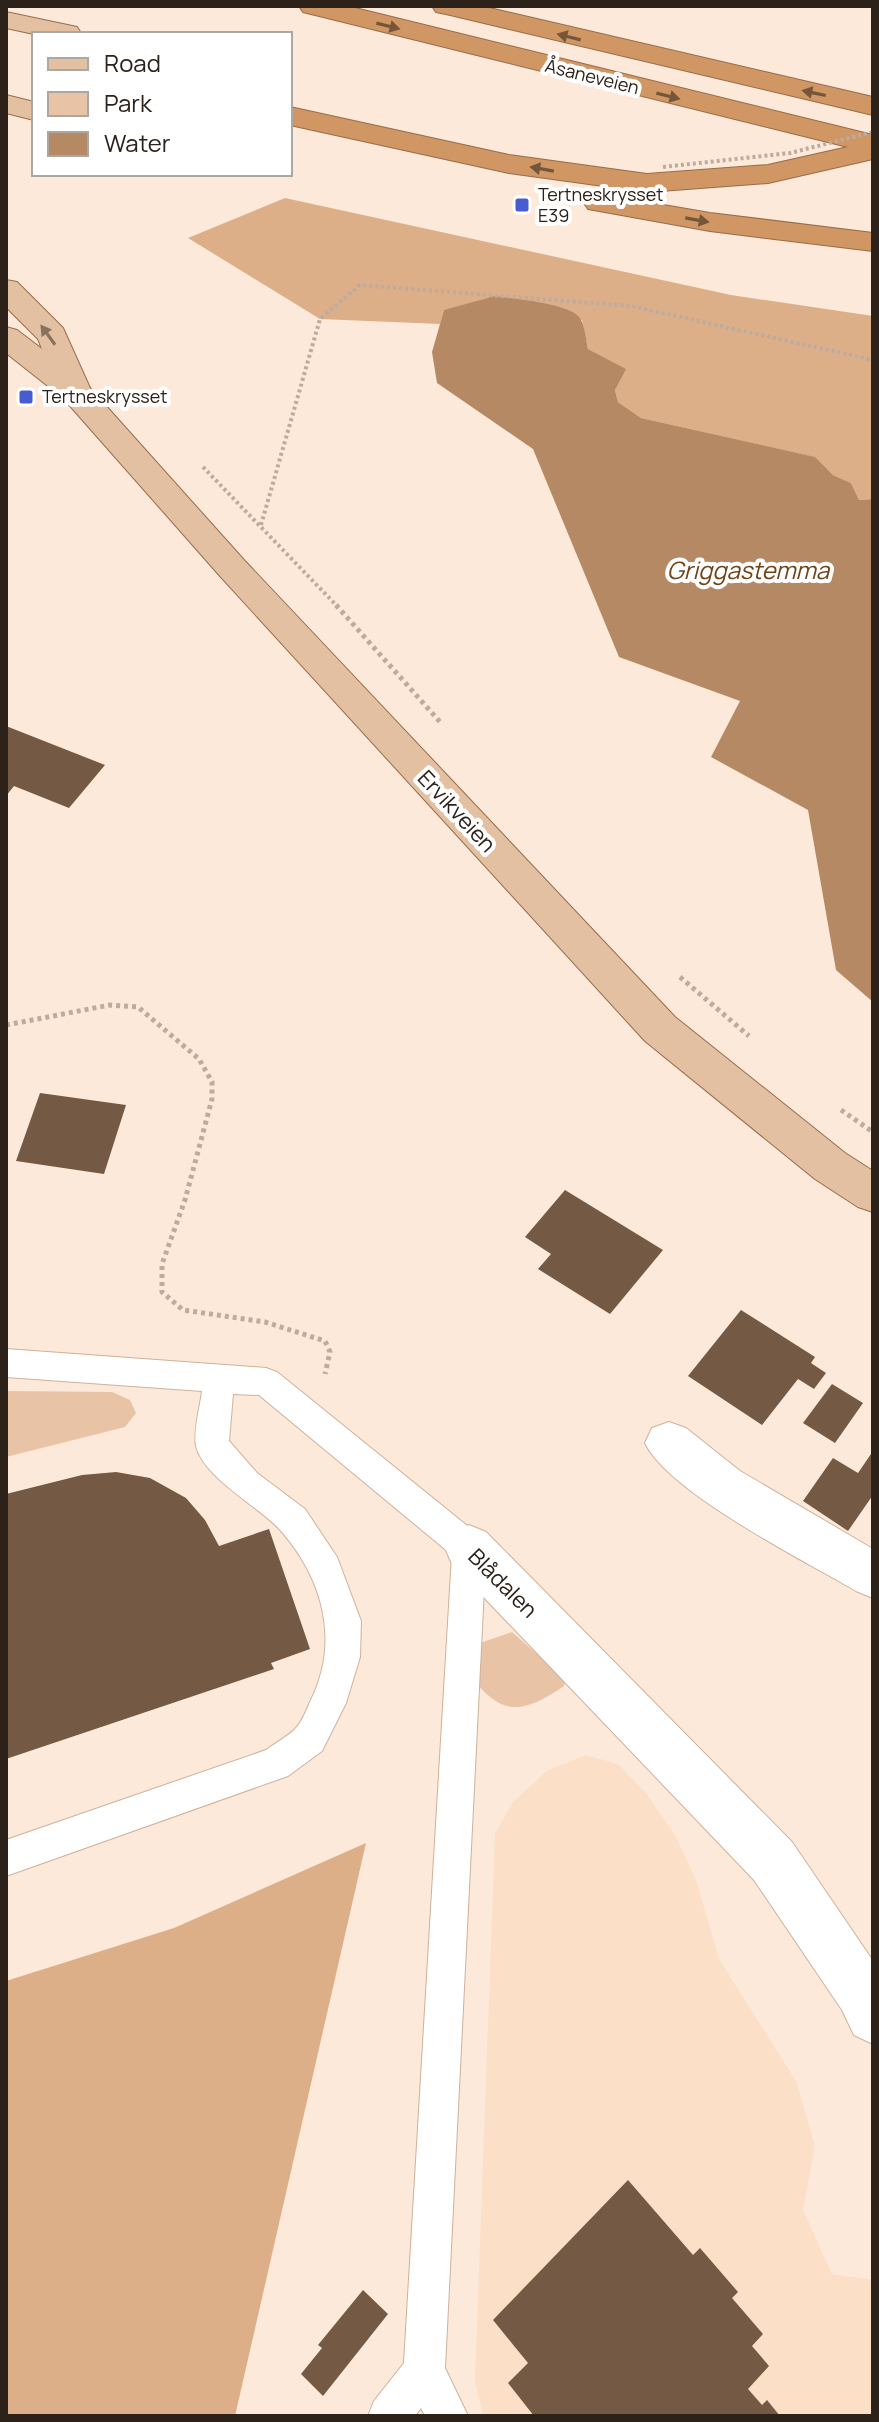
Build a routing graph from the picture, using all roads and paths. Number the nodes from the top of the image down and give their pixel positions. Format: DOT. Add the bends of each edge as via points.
graph roads {
  1 [pos="313,6"];
  2 [pos="446,6"];
  3 [pos="6,20"];
  4 [pos="60,32"];
  5 [pos="32,38"];
  6 [pos="6,47"];
  7 [pos="873,106"];
  8 [pos="292,116"];
  9 [pos="873,132"];
  10 [pos="292,143"];
  11 [pos="873,144"];
  12 [pos="873,150"];
  13 [pos="655,175"];
  14 [pos="873,242"];
  15 [pos="6,289"];
  16 [pos="6,337"];
  17 [pos="873,360"];
  18 [pos="75,391"];
  19 [pos="194,458"];
  20 [pos="261,526"];
  21 [pos="444,727"];
  22 [pos="668,967"];
  23 [pos="6,1025"];
  24 [pos="753,1039"];
  25 [pos="837,1107"];
  26 [pos="873,1132"];
  27 [pos="873,1194"];
  28 [pos="6,1363"];
  29 [pos="219,1378"];
  30 [pos="307,1415"];
  31 [pos="669,1443"];
  32 [pos="469,1548"];
  33 [pos="873,1575"];
  34 [pos="6,1858"];
  35 [pos="873,2016"];
  36 [pos="424,2370"];
  37 [pos="389,2416"];
  38 [pos="447,2416"];
  1 -- 11 [label="highway, Åsaneveien, one-way"];
  7 -- 2 [label="highway, Åsaneveien, one-way"];
  3 -- 4 [label="main road"];
  5 -- 6 [label="main road"];
  13 -- 8 [label="highway, one-way" via="509,164"];
  9 -- 13 [label="path, bridge" via="790,153"];
  10 -- 14 [label="highway, one-way" via="695,220"];
  12 -- 13 [label="highway" via="768,174"];
  18 -- 15 [label="main road, Ervikveien, one-way" via="52,335"];
  16 -- 18 [label="main road, Ervikveien"];
  17 -- 20 [label="path" via="631,306 360,285 320,319"];
  18 -- 27 [label="main road, Ervikveien" via="660,1029 830,1166"];
  19 -- 20 [label="path"];
  20 -- 21 [label="path"];
  22 -- 24 [label="path"];
  23 -- 30 [label="path" via="126,1005 150,1014 199,1059 212,1082 212,1099 162,1264 162,1292 183,1310 265,1322 325,1341 330,1352 322,1385"];
  25 -- 26 [label="path"];
  28 -- 29 [label="lane, Blådalen"];
  29 -- 30 [label="lane, Blådalen" via="266,1382"];
  29 -- 34 [label="lane" via="212,1445 245,1483 293,1520 325,1568 344,1621 343,1657 334,1691 310,1739 276,1764"];
  30 -- 32 [label="lane, Blådalen"];
  31 -- 33 [label="street" via="723,1486"];
  32 -- 35 [label="street, Blådalen" via="773,1861"];
  32 -- 36 [label="lane"];
  36 -- 37 [label="lane"];
  36 -- 38 [label="lane"];
}
